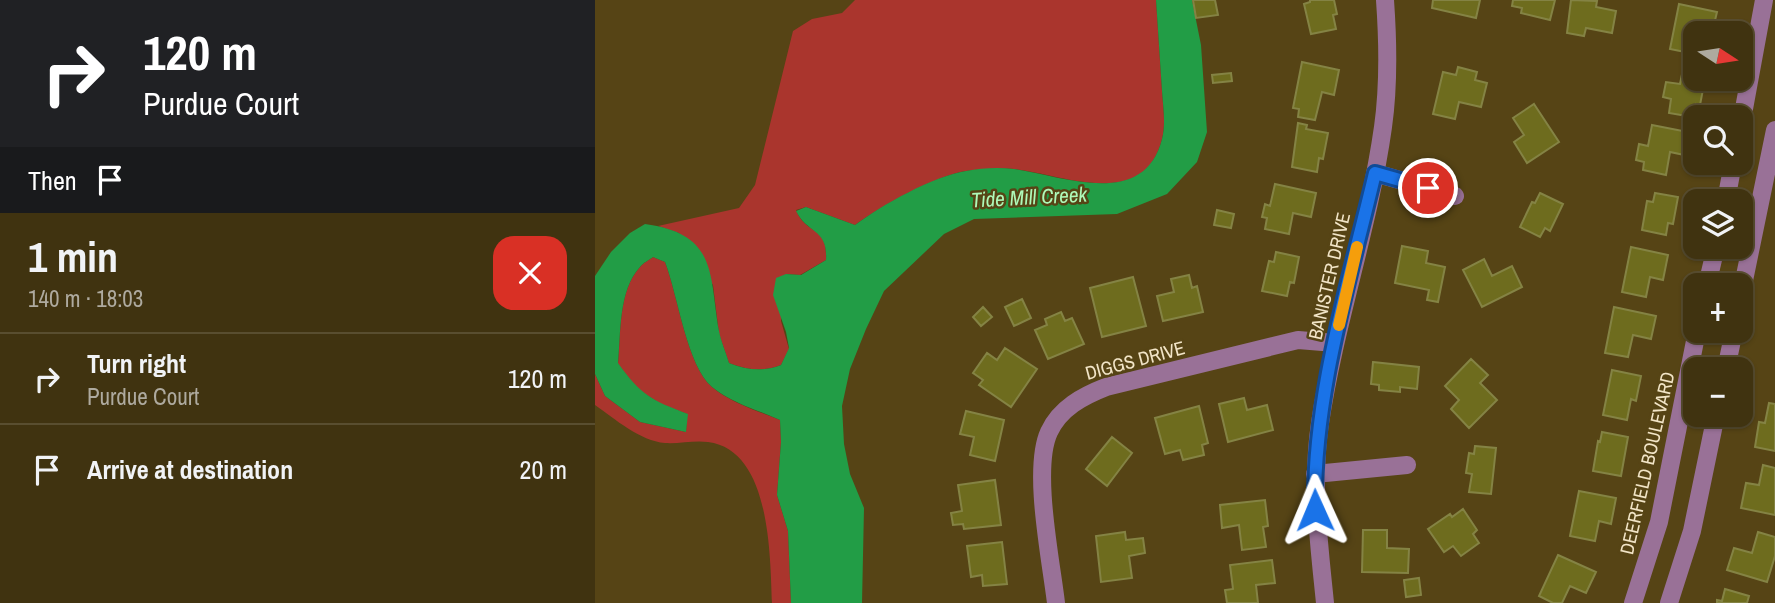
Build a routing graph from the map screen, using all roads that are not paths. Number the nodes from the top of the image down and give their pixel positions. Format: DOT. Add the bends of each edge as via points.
graph roads {
  1 [pos="1385,0"];
  2 [pos="1764,0"];
  3 [pos="1745,105"];
  4 [pos="1775,130"];
  5 [pos="1375,173"];
  6 [pos="1455,196"];
  7 [pos="1746,273"];
  8 [pos="1335,343"];
  9 [pos="1695,343"];
  10 [pos="1714,427"];
  11 [pos="1407,465"];
  12 [pos="1315,474"];
  13 [pos="1056,603"];
  14 [pos="1325,603"];
  15 [pos="1633,603"];
  16 [pos="1669,603"];
  1 -- 5 [label="street, BANISTER DRIVE" via="1387,81"];
  2 -- 3 [label="street"];
  4 -- 7 [label="street"];
  5 -- 6 [label="street"];
  5 -- 8 [label="street, BANISTER DRIVE"];
  8 -- 12 [label="street, BANISTER DRIVE" via="1319,424"];
  8 -- 13 [label="street, DIGGS DRIVE" via="1298,340 1170,371 1084,395 1065,410 1049,431 1041,481"];
  9 -- 15 [label="street, DEERFIELD BOULEVARD" via="1659,522"];
  10 -- 16 [label="street" via="1692,531"];
  11 -- 12 [label="street"];
  12 -- 14 [label="street, BANISTER DRIVE"];
}
